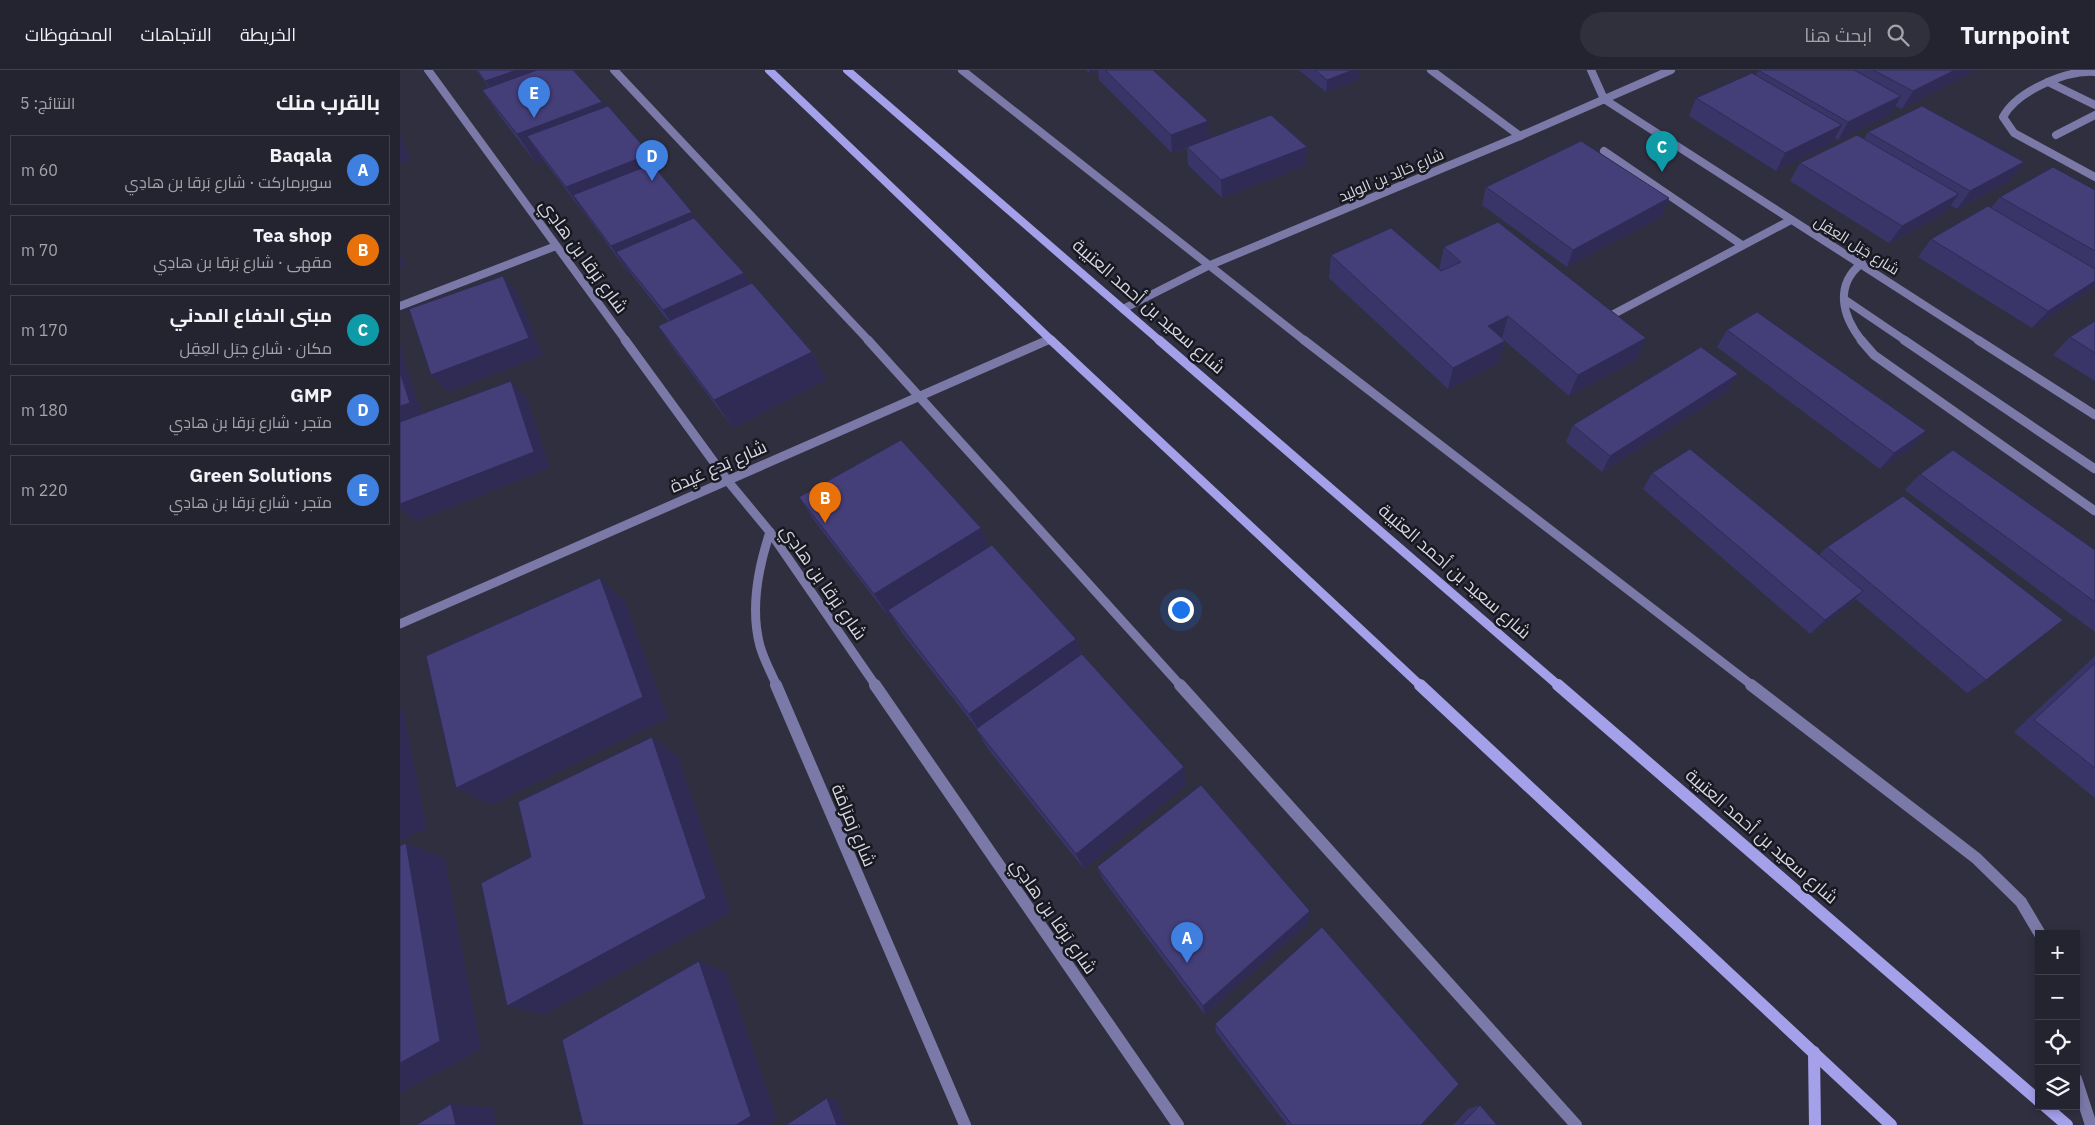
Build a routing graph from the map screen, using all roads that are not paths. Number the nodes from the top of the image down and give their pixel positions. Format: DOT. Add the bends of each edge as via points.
graph roads {
  1 [pos="428,70"];
  2 [pos="614,70"];
  3 [pos="768,70"];
  4 [pos="848,70"];
  5 [pos="962,70"];
  6 [pos="1431,70"];
  7 [pos="1591,70"];
  8 [pos="1671,70"];
  9 [pos="2095,72"];
  10 [pos="2048,82"];
  11 [pos="1604,99"];
  12 [pos="2095,105"];
  13 [pos="2095,115"];
  14 [pos="2056,135"];
  15 [pos="1520,136"];
  16 [pos="1604,151"];
  17 [pos="2095,177"];
  18 [pos="1791,220"];
  19 [pos="1742,245"];
  20 [pos="556,246"];
  21 [pos="1862,263"];
  22 [pos="1208,266"];
  23 [pos="1844,299"];
  24 [pos="400,306"];
  25 [pos="1123,309"];
  26 [pos="1608,317"];
  27 [pos="1050,339"];
  28 [pos="920,395"];
  29 [pos="2095,415"];
  30 [pos="2095,469"];
  31 [pos="727,480"];
  32 [pos="2095,511"];
  33 [pos="770,532"];
  34 [pos="400,624"];
  35 [pos="2037,930"];
  36 [pos="1814,1052"];
  37 [pos="2080,1091"];
  38 [pos="2035,1098"];
  39 [pos="2050,1110"];
  40 [pos="965,1125"];
  41 [pos="1178,1125"];
  42 [pos="1576,1125"];
  43 [pos="1815,1125"];
  44 [pos="1891,1125"];
  45 [pos="2067,1125"];
  46 [pos="2091,1125"];
  1 -- 20 [label="street, شارع بَرقا بن هادِي"];
  2 -- 28 [label="street"];
  3 -- 27 [label="main road"];
  4 -- 25 [label="main road, شارع سعيد بن أحمد العتيبة"];
  5 -- 22 [label="street"];
  6 -- 15 [label="street"];
  7 -- 11 [label="street"];
  8 -- 11 [label="street, شارع خالِد بن الوليد"];
  9 -- 10 [label="street" via="2068,73"];
  10 -- 12 [label="street"];
  10 -- 17 [label="street" via="2005,110 2006,124 2026,140"];
  11 -- 15 [label="street, شارع خالِد بن الوليد"];
  11 -- 18 [label="street, شارع جَبَل العِقِل"];
  13 -- 14 [label="street"];
  15 -- 22 [label="street, شارع خالِد بن الوليد"];
  16 -- 19 [label="street"];
  18 -- 19 [label="street"];
  18 -- 21 [label="street, شارع جَبَل العِقِل"];
  19 -- 26 [label="street"];
  20 -- 24 [label="street"];
  20 -- 31 [label="street, شارع بَرقا بن هادِي"];
  21 -- 23 [label="street" via="1848,276"];
  21 -- 29 [label="street, شارع جَبَل العِقِل"];
  22 -- 25 [label="street, شارع خالِد بن الوليد"];
  22 -- 35 [label="street" via="1976,858 2001,879"];
  23 -- 30 [label="street"];
  23 -- 32 [label="street" via="1845,313 1855,334 1874,355"];
  25 -- 38 [label="main road, شارع سعيد بن أحمد العتيبة"];
  27 -- 28 [label="street, شارع بَدع عَيِدة"];
  27 -- 36 [label="main road"];
  28 -- 31 [label="street, شارع بَدع عَيِدة"];
  28 -- 42 [label="street"];
  31 -- 33 [label="street, شارع بَرقا بن هادِي"];
  31 -- 34 [label="street, شارع بَدع عَيِدة"];
  33 -- 40 [label="street, شارع رَمرَامَة" via="760,560 755,589 760,647"];
  33 -- 41 [label="street, شارع بَرقا بن هادِي"];
  36 -- 43 [label="main road"];
  36 -- 44 [label="main road"];
  37 -- 46 [label="street"];
  39 -- 45 [label="main road"];
}
